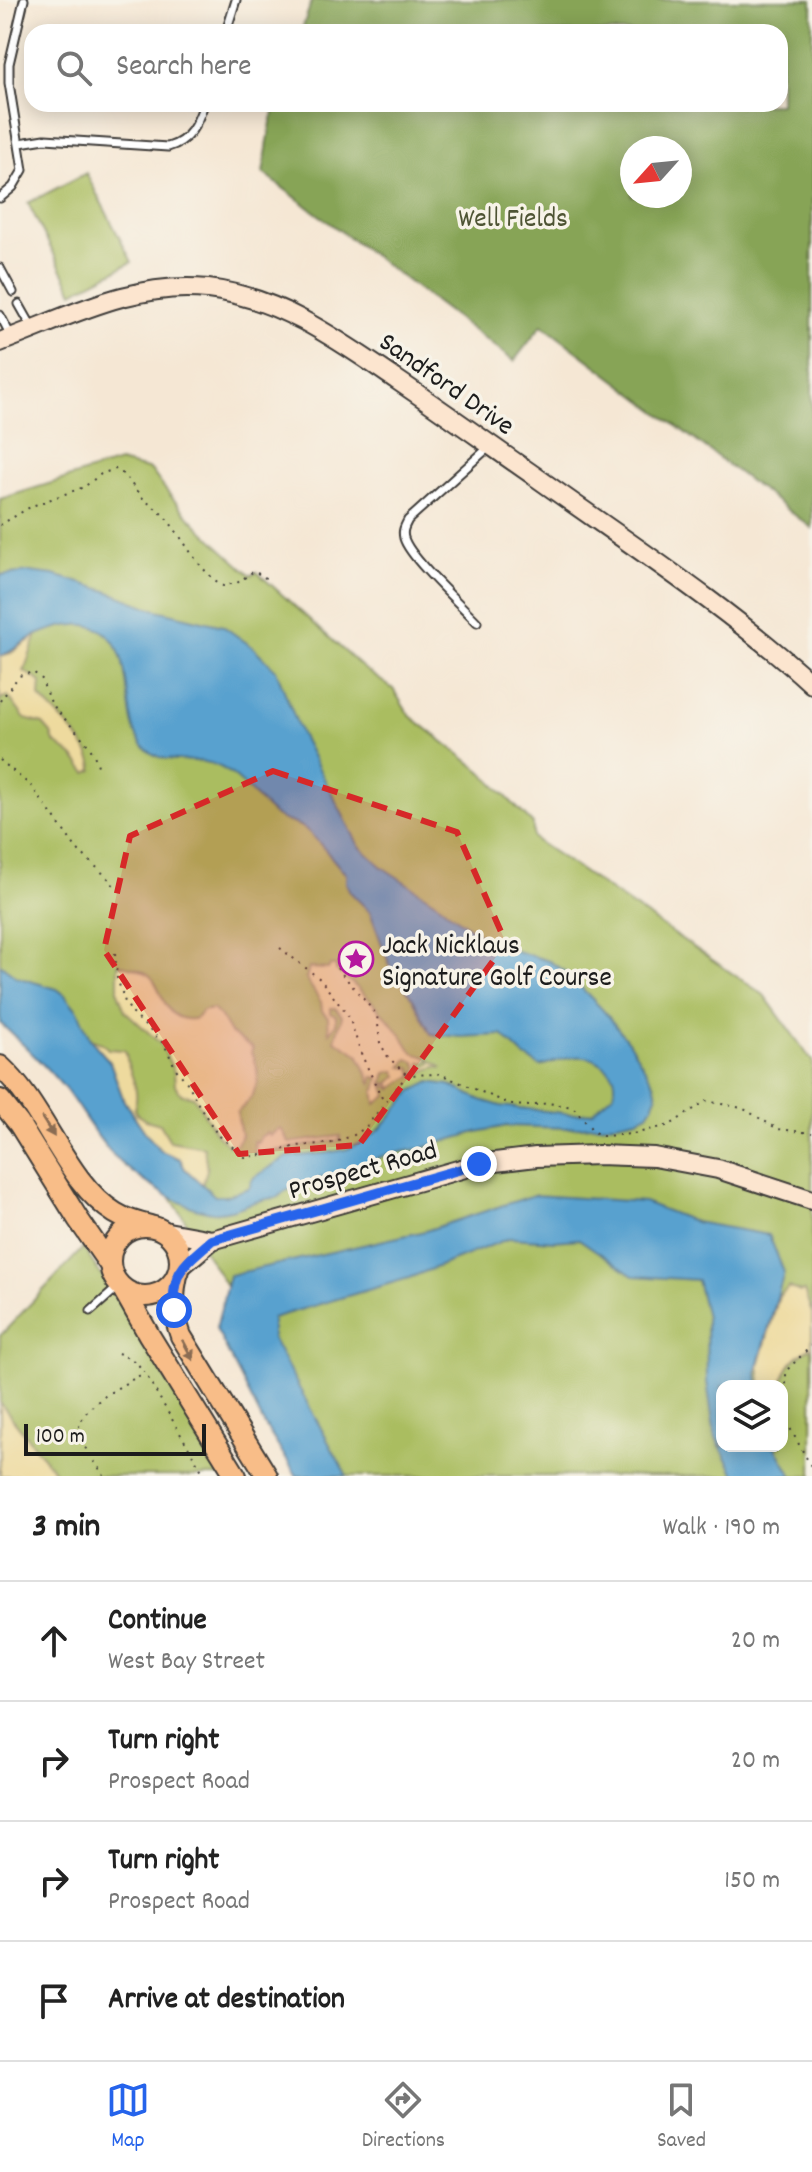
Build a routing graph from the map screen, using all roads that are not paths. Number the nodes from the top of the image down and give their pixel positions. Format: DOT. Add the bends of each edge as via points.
graph roads {
  1 [pos="24,0"];
  2 [pos="236,0"];
  3 [pos="228,24"];
  4 [pos="200,112"];
  5 [pos="20,143"];
  6 [pos="0,198"];
  7 [pos="0,268"];
  8 [pos="13,292"];
  9 [pos="19,304"];
  10 [pos="0,315"];
  11 [pos="33,329"];
  12 [pos="6,340"];
  13 [pos="491,445"];
  14 [pos="477,622"];
  15 [pos="812,684"];
  16 [pos="0,1066"];
  17 [pos="0,1100"];
  18 [pos="812,1200"];
  19 [pos="156,1229"];
  20 [pos="212,1240"];
  21 [pos="110,1265"];
  22 [pos="178,1272"];
  23 [pos="122,1287"];
  24 [pos="91,1311"];
  25 [pos="236,1476"];
  26 [pos="267,1476"];
  1 -- 5 [label="lane" via="9,64"];
  2 -- 3 [label="lane"];
  4 -- 5 [label="lane" via="190,136 168,147 45,139"];
  5 -- 6 [label="lane" via="23,170"];
  7 -- 8 [label="lane"];
  9 -- 11 [label="lane"];
  10 -- 12 [label="lane"];
  11 -- 12 [label="street, Sandford Drive"];
  11 -- 13 [label="street, Sandford Drive" via="151,290 194,288 241,295 292,315 353,350"];
  13 -- 14 [label="lane" via="403,530 404,541 416,556"];
  13 -- 15 [label="street, Sandford Drive" via="760,639"];
  16 -- 19 [label="main road, one-way" via="37,1109 85,1186 112,1211"];
  17 -- 21 [label="main road"];
  18 -- 20 [label="street, Prospect Road" via="718,1169 654,1157 536,1157 479,1164"];
  19 -- 20 [label="street, Prospect Road"];
  19 -- 21 [label="main road" via="137,1227 120,1236"];
  19 -- 22 [label="main road" via="178,1249"];
  20 -- 22 [label="street, Prospect Road"];
  21 -- 23 [label="main road"];
  22 -- 23 [label="main road" via="165,1290 150,1296"];
  22 -- 26 [label="main road, one-way" via="173,1295 181,1336"];
  23 -- 24 [label="lane"];
  23 -- 25 [label="main road"];
}
